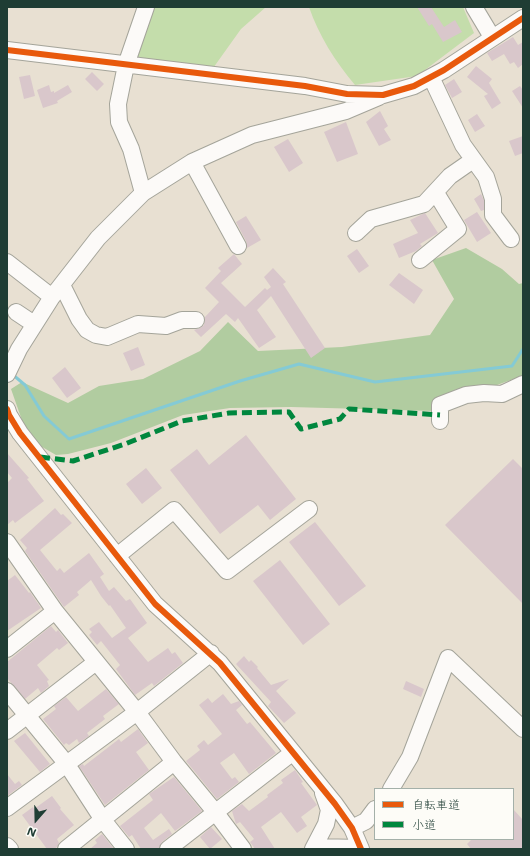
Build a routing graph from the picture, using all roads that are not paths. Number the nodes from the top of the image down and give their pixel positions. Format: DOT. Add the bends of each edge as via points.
graph roads {
  1 [pos="146,7"];
  2 [pos="474,7"];
  3 [pos="521,25"];
  4 [pos="492,37"];
  5 [pos="7,50"];
  6 [pos="126,65"];
  7 [pos="431,77"];
  8 [pos="383,95"];
  9 [pos="473,160"];
  10 [pos="192,162"];
  11 [pos="143,193"];
  12 [pos="436,193"];
  13 [pos="356,233"];
  14 [pos="511,239"];
  15 [pos="238,246"];
  16 [pos="420,260"];
  17 [pos="8,264"];
  18 [pos="57,291"];
  19 [pos="16,312"];
  20 [pos="196,320"];
  21 [pos="34,324"];
  22 [pos="9,365"];
  23 [pos="523,384"];
  24 [pos="7,409"];
  25 [pos="440,421"];
  26 [pos="309,509"];
  27 [pos="7,542"];
  28 [pos="117,556"];
  29 [pos="13,564"];
  30 [pos="55,612"];
  31 [pos="7,649"];
  32 [pos="211,654"];
  33 [pos="96,662"];
  34 [pos="7,691"];
  35 [pos="137,712"];
  36 [pos="26,716"];
  37 [pos="523,729"];
  38 [pos="7,730"];
  39 [pos="292,753"];
  40 [pos="174,762"];
  41 [pos="66,763"];
  42 [pos="320,786"];
  43 [pos="392,788"];
  44 [pos="7,808"];
  45 [pos="374,811"];
  46 [pos="216,813"];
  47 [pos="103,820"];
  48 [pos="352,828"];
  49 [pos="7,846"];
  50 [pos="314,848"];
  51 [pos="361,848"];
  52 [pos="10,849"];
  53 [pos="66,849"];
  54 [pos="126,849"];
  55 [pos="168,849"];
  56 [pos="243,849"];
  1 -- 6 [label="street"];
  2 -- 4 [label="street"];
  3 -- 4 [label="street"];
  4 -- 7 [label="street"];
  5 -- 6 [label="street"];
  6 -- 8 [label="street" via="305,86 347,94"];
  6 -- 11 [label="street" via="119,95 119,122 131,149"];
  7 -- 8 [label="street" via="414,86"];
  7 -- 9 [label="street"];
  8 -- 10 [label="street" via="346,111 252,135"];
  9 -- 12 [label="street" via="450,176"];
  9 -- 14 [label="street" via="486,177 493,199 493,215"];
  10 -- 11 [label="street"];
  10 -- 15 [label="street"];
  11 -- 18 [label="street" via="98,238"];
  12 -- 13 [label="street" via="424,204 371,219"];
  12 -- 16 [label="street" via="458,229"];
  17 -- 18 [label="street"];
  18 -- 20 [label="street" via="87,330 96,335 107,337 138,324 166,326 182,320"];
  18 -- 21 [label="street"];
  19 -- 21 [label="street"];
  21 -- 22 [label="street"];
  23 -- 25 [label="street" via="502,394 466,395 440,405"];
  24 -- 28 [label="street" via="20,433"];
  26 -- 28 [label="street" via="227,571 174,510"];
  27 -- 29 [label="street"];
  28 -- 32 [label="street" via="155,604"];
  29 -- 30 [label="street"];
  30 -- 31 [label="street"];
  30 -- 33 [label="street"];
  32 -- 35 [label="street"];
  32 -- 39 [label="street"];
  33 -- 35 [label="street"];
  33 -- 36 [label="street"];
  34 -- 36 [label="street"];
  35 -- 40 [label="street"];
  35 -- 41 [label="street"];
  36 -- 38 [label="street"];
  36 -- 41 [label="street"];
  37 -- 43 [label="street" via="448,658 410,757"];
  39 -- 42 [label="street"];
  39 -- 46 [label="street"];
  40 -- 46 [label="street"];
  40 -- 47 [label="street"];
  41 -- 44 [label="street"];
  41 -- 47 [label="street"];
  42 -- 48 [label="street"];
  42 -- 50 [label="street" via="328,810 326,824"];
  45 -- 48 [label="street" via="366,821"];
  46 -- 55 [label="street"];
  46 -- 56 [label="street"];
  47 -- 53 [label="street"];
  47 -- 54 [label="street"];
  48 -- 51 [label="street"];
  49 -- 52 [label="street"];
  50 -- 51 [label="street"];
}
